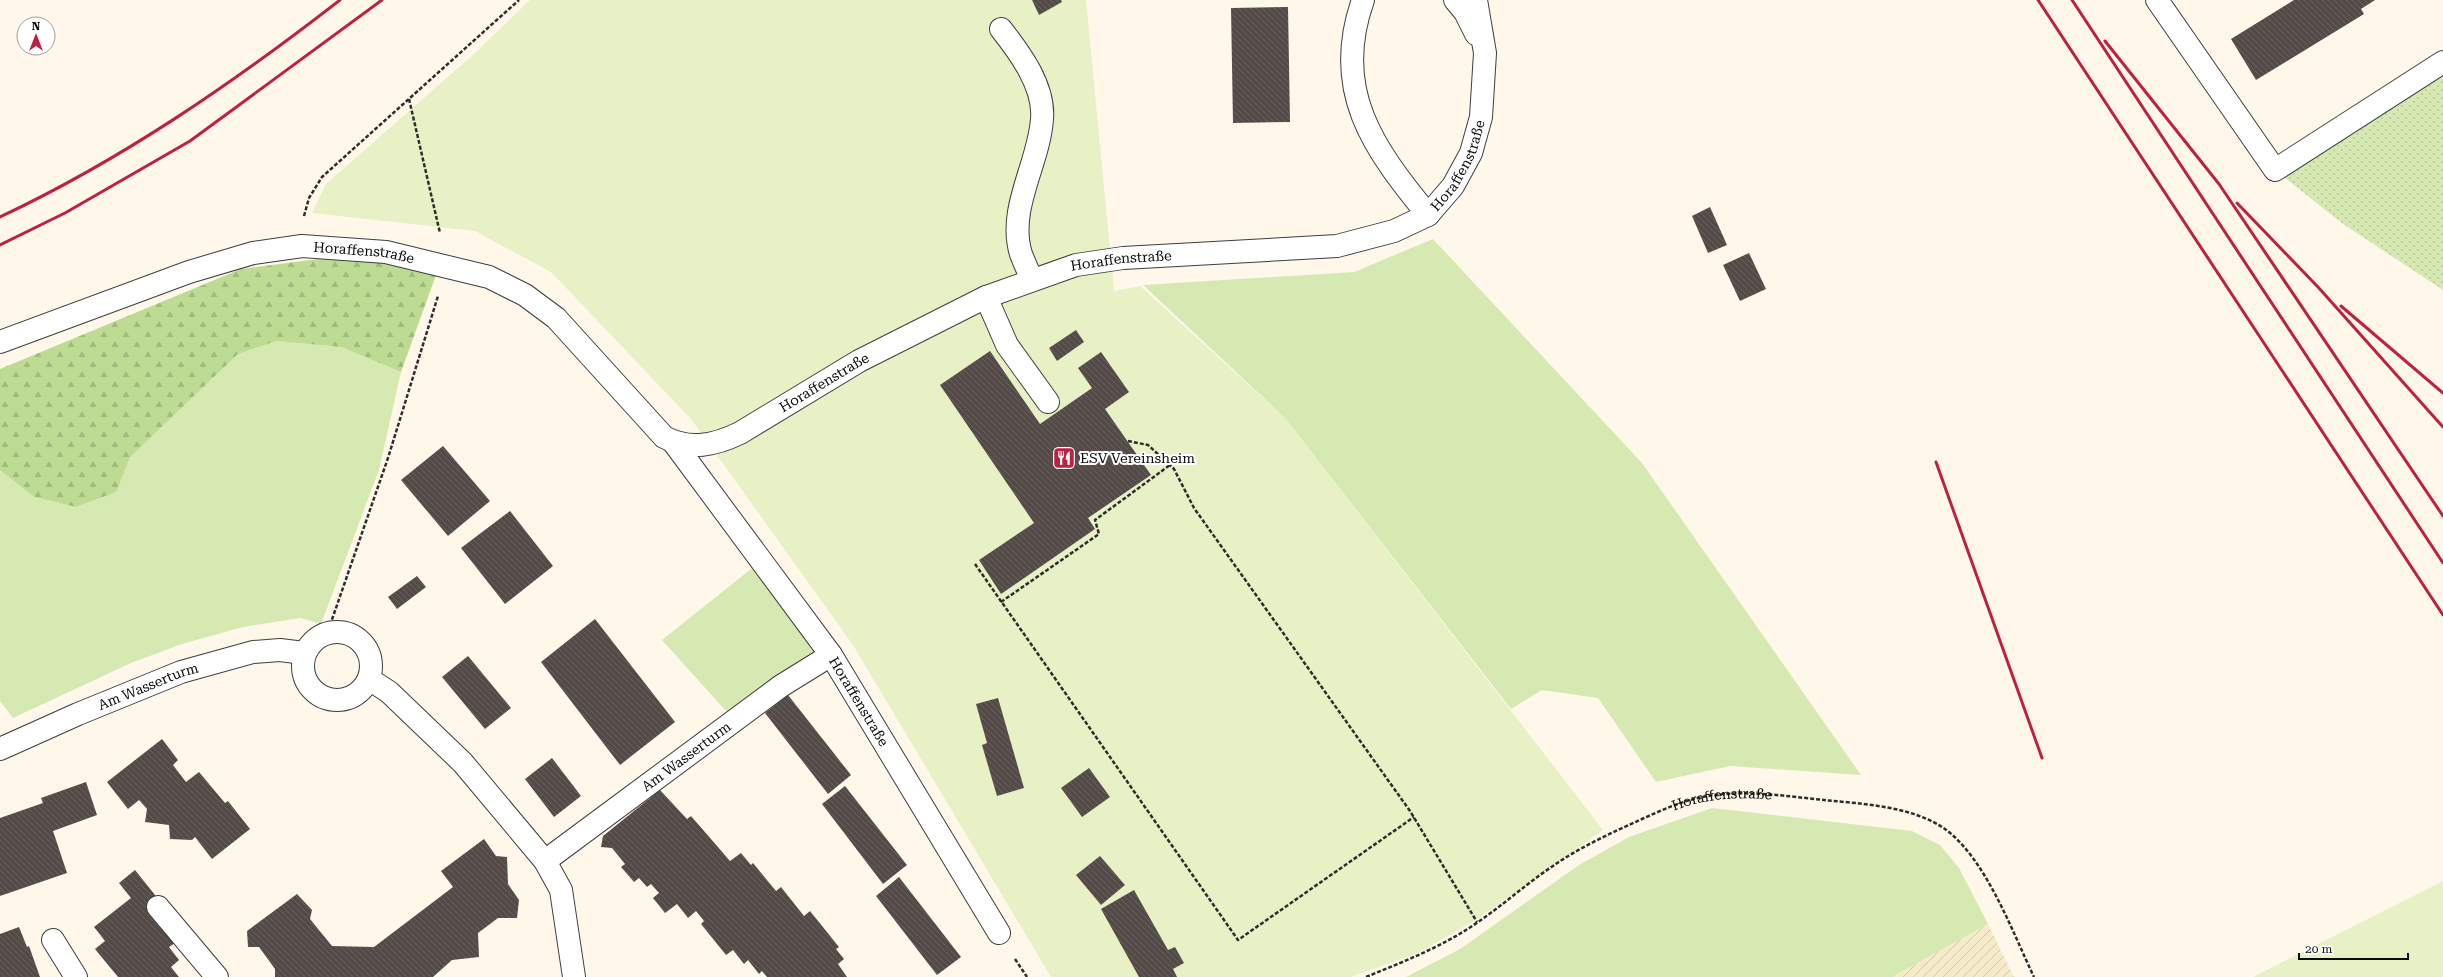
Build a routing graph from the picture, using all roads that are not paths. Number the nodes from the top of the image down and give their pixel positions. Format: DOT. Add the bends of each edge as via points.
graph roads {
  1 [pos="1363,0"];
  2 [pos="1456,0"];
  3 [pos="1476,0"];
  4 [pos="2157,0"];
  5 [pos="1001,30"];
  6 [pos="1485,52"];
  7 [pos="2443,62"];
  8 [pos="1428,215"];
  9 [pos="1032,279"];
  10 [pos="986,297"];
  11 [pos="0,342"];
  12 [pos="1048,402"];
  13 [pos="674,443"];
  14 [pos="304,653"];
  15 [pos="831,655"];
  16 [pos="369,680"];
  17 [pos="0,749"];
  18 [pos="545,861"];
  19 [pos="158,907"];
  20 [pos="999,933"];
  21 [pos="53,940"];
  22 [pos="76,977"];
  23 [pos="218,977"];
  24 [pos="574,977"];
  1 -- 8 [label="street" via="1352,45 1352,84 1368,132 1396,176"];
  2 -- 6 [label="street" via="1465,12"];
  3 -- 6 [label="street, Horaffenstraße"];
  4 -- 7 [label="street" via="2275,170"];
  5 -- 9 [label="street" via="1024,58 1040,99 1042,119 1017,230 1021,254"];
  6 -- 8 [label="street, Horaffenstraße" via="1481,117 1471,153 1453,186"];
  8 -- 9 [label="street, Horaffenstraße" via="1394,231 1337,246 1123,258 1076,265"];
  9 -- 10 [label="street, Horaffenstraße"];
  10 -- 12 [label="street" via="1006,345"];
  10 -- 13 [label="street, Horaffenstraße" via="859,360 734,436 706,445 689,446"];
  11 -- 13 [label="street, Horaffenstraße" via="189,272 253,253 302,246 386,252 489,277 525,295 556,318 664,437"];
  13 -- 15 [label="street, Horaffenstraße"];
  14 -- 16 [label="street" via="302,667 306,683 320,696 340,700 358,694"];
  14 -- 16 [label="street" via="313,639 328,632 353,634 367,647 372,664"];
  14 -- 17 [label="street, Am Wasserturm" via="280,650 254,652 181,672"];
  15 -- 18 [label="street, Am Wasserturm" via="781,686"];
  15 -- 20 [label="street, Horaffenstraße"];
  16 -- 18 [label="street" via="389,692 463,763"];
  18 -- 24 [label="street" via="561,890"];
  19 -- 23 [label="street"];
  21 -- 22 [label="street"];
}
